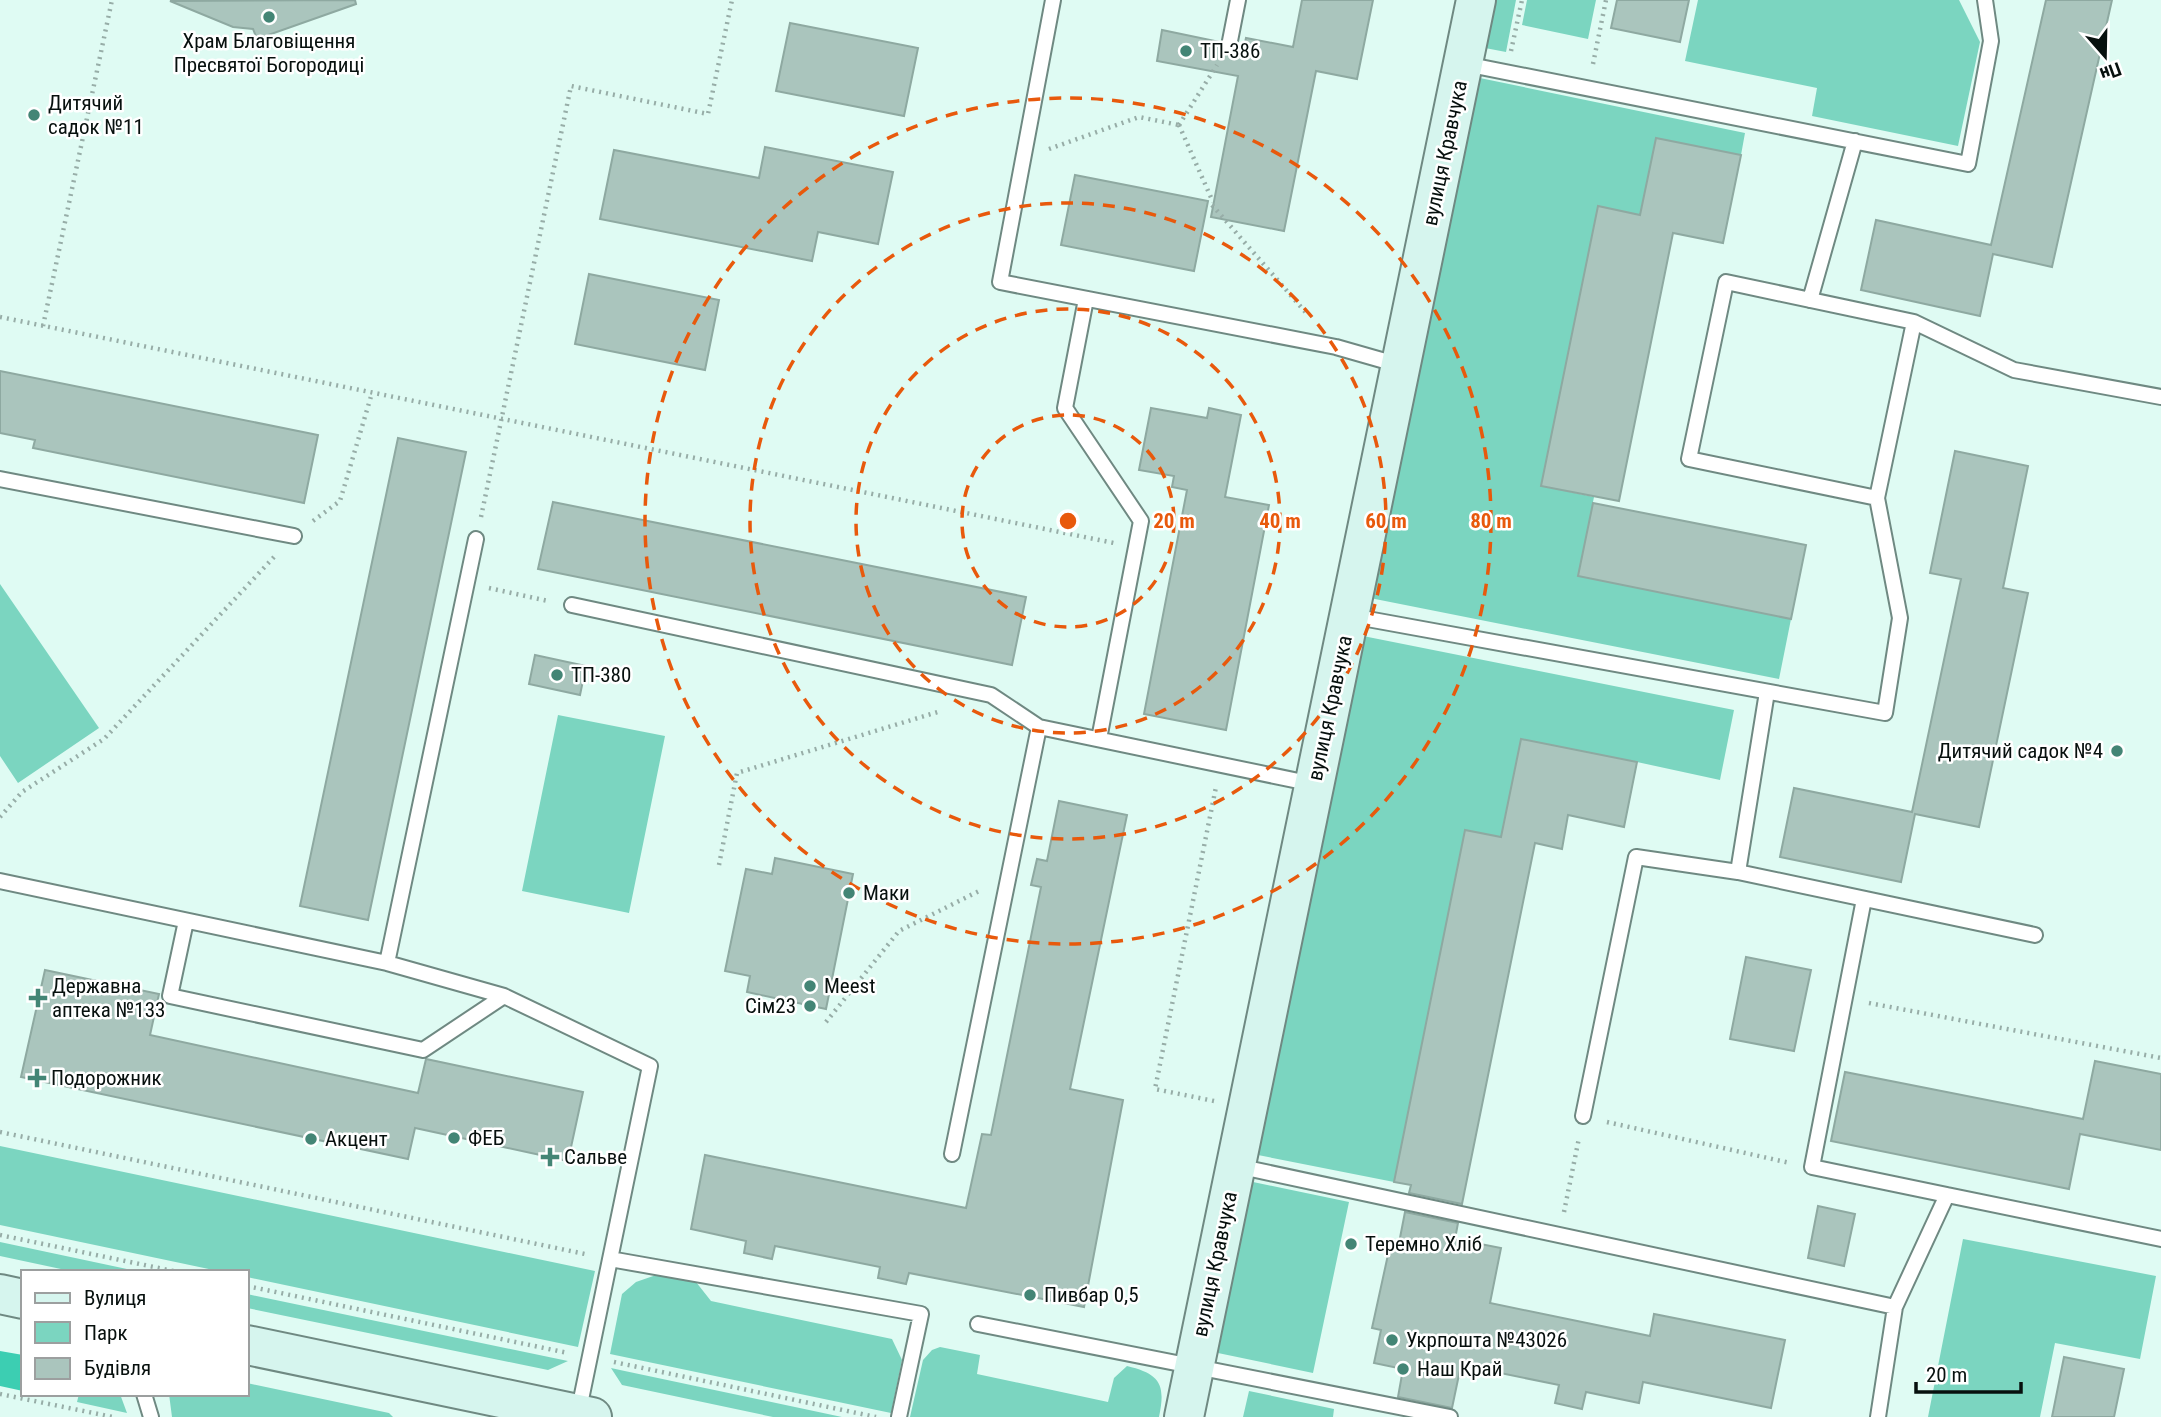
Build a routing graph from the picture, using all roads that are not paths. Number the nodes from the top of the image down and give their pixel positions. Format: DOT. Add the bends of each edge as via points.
graph roads {
  1 [pos="1053,0"];
  2 [pos="1238,0"];
  3 [pos="1476,0"];
  4 [pos="1984,0"];
  5 [pos="1229,46"];
  6 [pos="1464,64"];
  7 [pos="1855,141"];
  8 [pos="1086,299"];
  9 [pos="1810,300"];
  10 [pos="1914,322"];
  11 [pos="1401,366"];
  12 [pos="2161,397"];
  13 [pos="0,479"];
  14 [pos="1877,498"];
  15 [pos="294,536"];
  16 [pos="476,539"];
  17 [pos="572,606"];
  18 [pos="1349,616"];
  19 [pos="1767,692"];
  20 [pos="1039,727"];
  21 [pos="1099,740"];
  22 [pos="1314,785"];
  23 [pos="1738,872"];
  24 [pos="0,881"];
  25 [pos="1864,899"];
  26 [pos="186,921"];
  27 [pos="2035,936"];
  28 [pos="387,963"];
  29 [pos="504,996"];
  30 [pos="1583,1116"];
  31 [pos="952,1154"];
  32 [pos="1236,1166"];
  33 [pos="1947,1195"];
  34 [pos="2161,1239"];
  35 [pos="610,1259"];
  36 [pos="0,1294"];
  37 [pos="21,1299"];
  38 [pos="1895,1307"];
  39 [pos="978,1324"];
  40 [pos="248,1346"];
  41 [pos="1194,1366"];
  42 [pos="145,1396"];
  43 [pos="585,1415"];
  44 [pos="151,1417"];
  45 [pos="899,1417"];
  46 [pos="1184,1417"];
  47 [pos="1450,1417"];
  48 [pos="1878,1417"];
  1 -- 8 [label="lane" via="1000,282"];
  2 -- 5 [label="lane"];
  3 -- 6 [label="street, вулиця Кравчука"];
  4 -- 7 [label="lane" via="1992,41 1968,164"];
  6 -- 7 [label="lane"];
  6 -- 11 [label="street, вулиця Кравчука"];
  7 -- 9 [label="lane"];
  8 -- 11 [label="lane" via="1336,347"];
  8 -- 21 [label="lane" via="1065,408 1141,521"];
  9 -- 10 [label="lane"];
  9 -- 14 [label="lane" via="1726,282 1689,459"];
  10 -- 12 [label="lane" via="2014,370"];
  10 -- 14 [label="lane"];
  11 -- 18 [label="street, вулиця Кравчука"];
  13 -- 15 [label="lane"];
  14 -- 19 [label="lane" via="1900,618 1885,713"];
  16 -- 28 [label="lane"];
  17 -- 20 [label="lane" via="991,695"];
  18 -- 19 [label="lane"];
  18 -- 22 [label="street, вулиця Кравчука"];
  19 -- 23 [label="lane"];
  20 -- 21 [label="lane"];
  20 -- 31 [label="lane"];
  21 -- 22 [label="lane"];
  22 -- 32 [label="street, вулиця Кравчука"];
  23 -- 25 [label="lane"];
  23 -- 30 [label="lane" via="1636,857"];
  24 -- 26 [label="lane"];
  25 -- 27 [label="lane"];
  25 -- 33 [label="lane" via="1812,1167"];
  26 -- 28 [label="lane"];
  26 -- 29 [label="lane" via="170,996 423,1050"];
  28 -- 29 [label="lane"];
  29 -- 35 [label="lane" via="650,1066"];
  32 -- 38 [label="lane"];
  32 -- 41 [label="street, вулиця Кравчука"];
  33 -- 34 [label="lane"];
  33 -- 38 [label="lane"];
  35 -- 43 [label="lane" via="590,1357"];
  35 -- 45 [label="lane" via="921,1314"];
  36 -- 37 [label="street"];
  38 -- 48 [label="lane"];
  39 -- 41 [label="lane"];
  40 -- 43 [label="street" via="483,1401"];
  41 -- 46 [label="street, вулиця Кравчука"];
  41 -- 47 [label="lane"];
  42 -- 44 [label="lane"];
}
